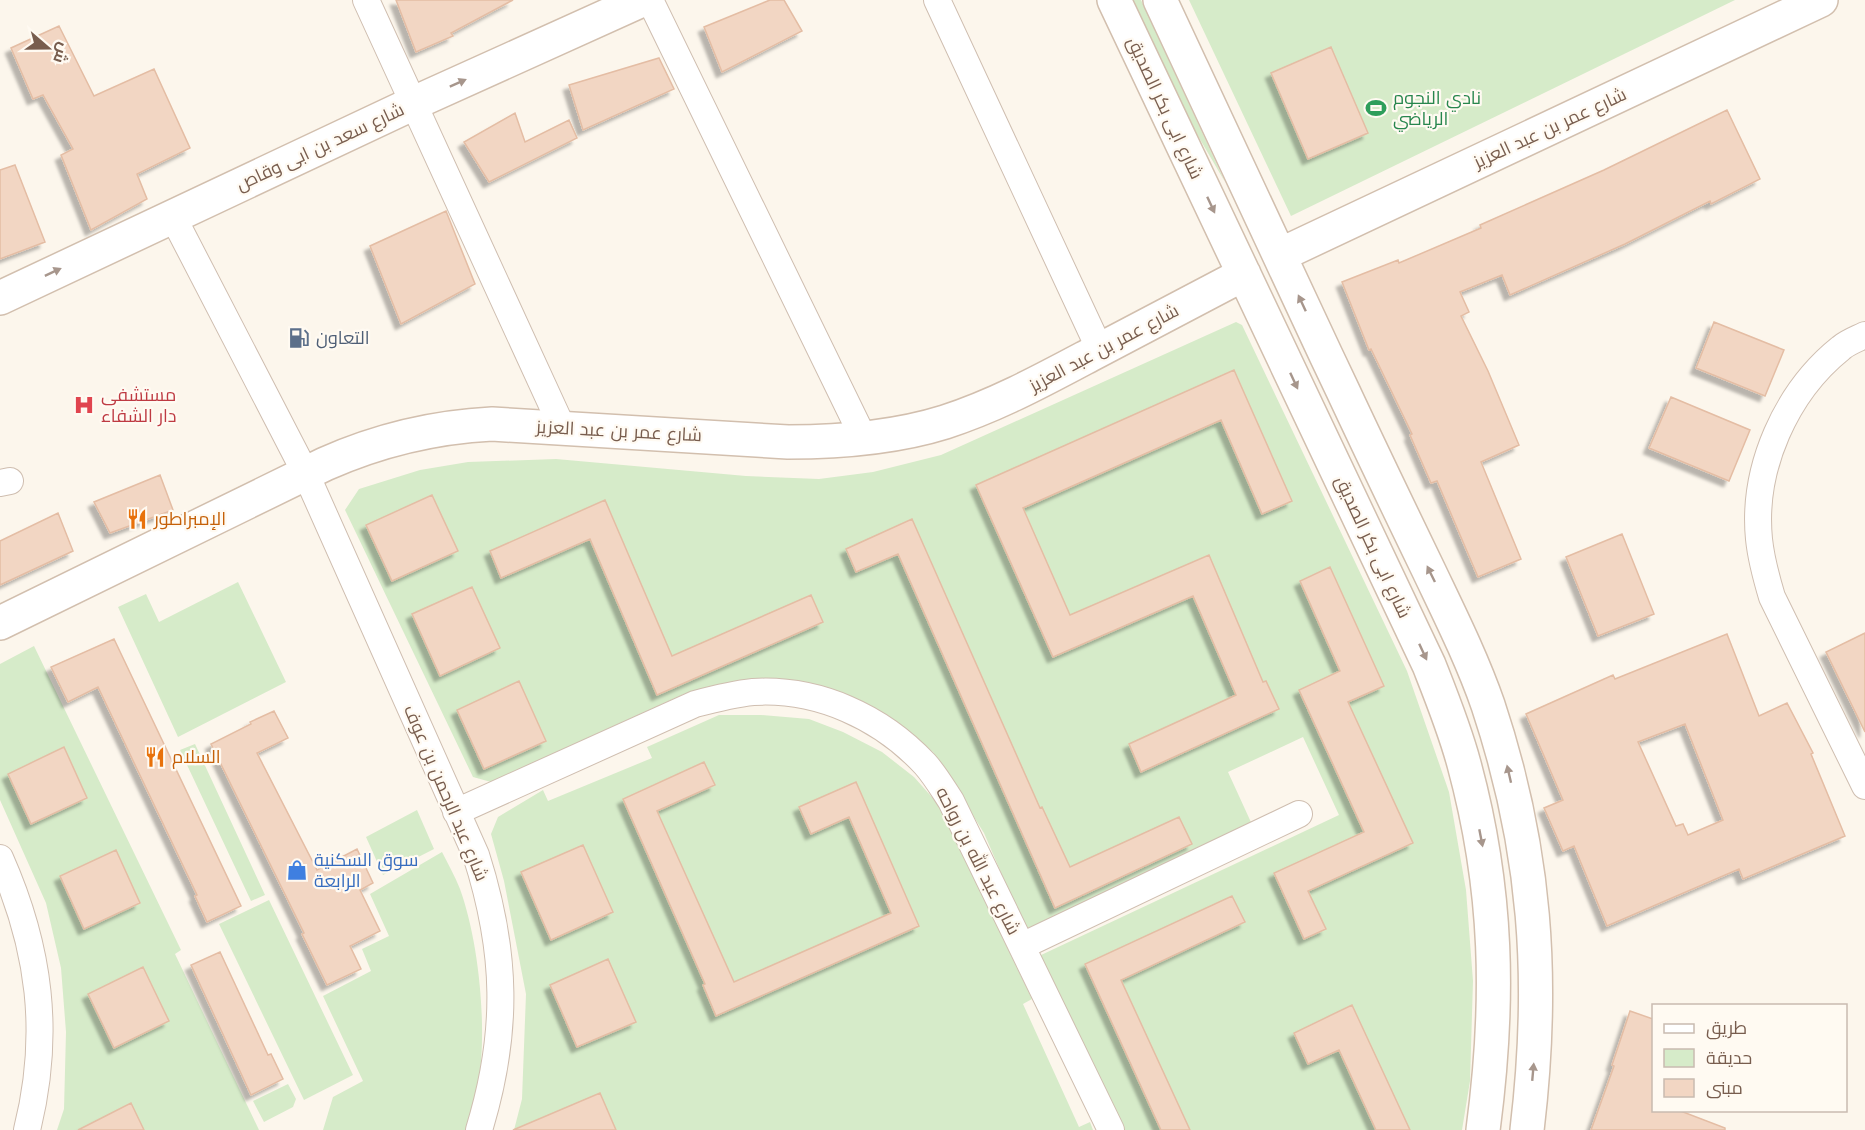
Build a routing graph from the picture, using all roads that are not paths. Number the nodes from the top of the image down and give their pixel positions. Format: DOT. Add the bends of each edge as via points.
graph roads {
  1 [pos="366,0"];
  2 [pos="642,0"];
  3 [pos="650,0"];
  4 [pos="937,0"];
  5 [pos="1114,0"];
  6 [pos="1160,0"];
  7 [pos="1821,0"];
  8 [pos="1205,96"];
  9 [pos="414,103"];
  10 [pos="1168,115"];
  11 [pos="172,215"];
  12 [pos="1280,255"];
  13 [pos="1244,274"];
  14 [pos="0,298"];
  15 [pos="1865,335"];
  16 [pos="1100,350"];
  17 [pos="562,427"];
  18 [pos="864,438"];
  19 [pos="306,474"];
  20 [pos="0,623"];
  21 [pos="1487,703"];
  22 [pos="1448,713"];
  23 [pos="1863,777"];
  24 [pos="456,812"];
  25 [pos="1299,814"];
  26 [pos="0,858"];
  27 [pos="1022,946"];
  28 [pos="27,1130"];
  29 [pos="480,1130"];
  30 [pos="1111,1130"];
  31 [pos="1483,1130"];
  32 [pos="1527,1130"];
  1 -- 9 [label="street"];
  9 -- 2 [label="street, شارع سعد بن ابى وقاص, one-way"];
  3 -- 18 [label="street"];
  4 -- 16 [label="street"];
  5 -- 10 [label="street, شارع ابى بكر الصديق"];
  6 -- 8 [label="street"];
  7 -- 12 [label="street, شارع عمر بن عبد العزيز"];
  8 -- 10 [label="street"];
  8 -- 12 [label="street"];
  9 -- 11 [label="street, شارع سعد بن ابى وقاص"];
  9 -- 17 [label="street"];
  10 -- 13 [label="street, شارع ابى بكر الصديق, one-way"];
  14 -- 11 [label="street, شارع سعد بن ابى وقاص, one-way"];
  11 -- 19 [label="street, شارع عبد الرحمن بن عوف"];
  21 -- 12 [label="street, one-way" via="1465,645"];
  13 -- 16 [label="street, شارع عمر بن عبد العزيز"];
  13 -- 22 [label="street, شارع ابى بكر الصديق, one-way"];
  15 -- 23 [label="street" via="1843,346 1800,391 1772,446 1759,506 1759,537 1772,597"];
  16 -- 18 [label="street, شارع عمر بن عبد العزيز" via="983,408 944,422"];
  17 -- 18 [label="street, شارع عمر بن عبد العزيز" via="788,442"];
  17 -- 19 [label="street, شارع عمر بن عبد العزيز" via="492,424 433,429 377,443"];
  19 -- 20 [label="street, شارع عمر بن عبد العزيز"];
  19 -- 24 [label="street, شارع عبد الرحمن بن عوف"];
  21 -- 22 [label="street"];
  32 -- 21 [label="street, one-way" via="1534,1072 1536,947 1518,813"];
  22 -- 31 [label="street, شارع ابى بكر الصديق, one-way" via="1475,808 1491,901 1494,996"];
  24 -- 27 [label="street, شارع عبد الله بن رواحه" via="695,704 754,692 809,696 856,712 893,735 926,765 951,801"];
  24 -- 29 [label="street, شارع عبد الرحمن بن عوف" via="488,893 501,972 499,1042"];
  25 -- 27 [label="street"];
  26 -- 28 [label="street" via="27,930 39,999 39,1071"];
  27 -- 30 [label="street, شارع عبد الله بن رواحه"];
}
